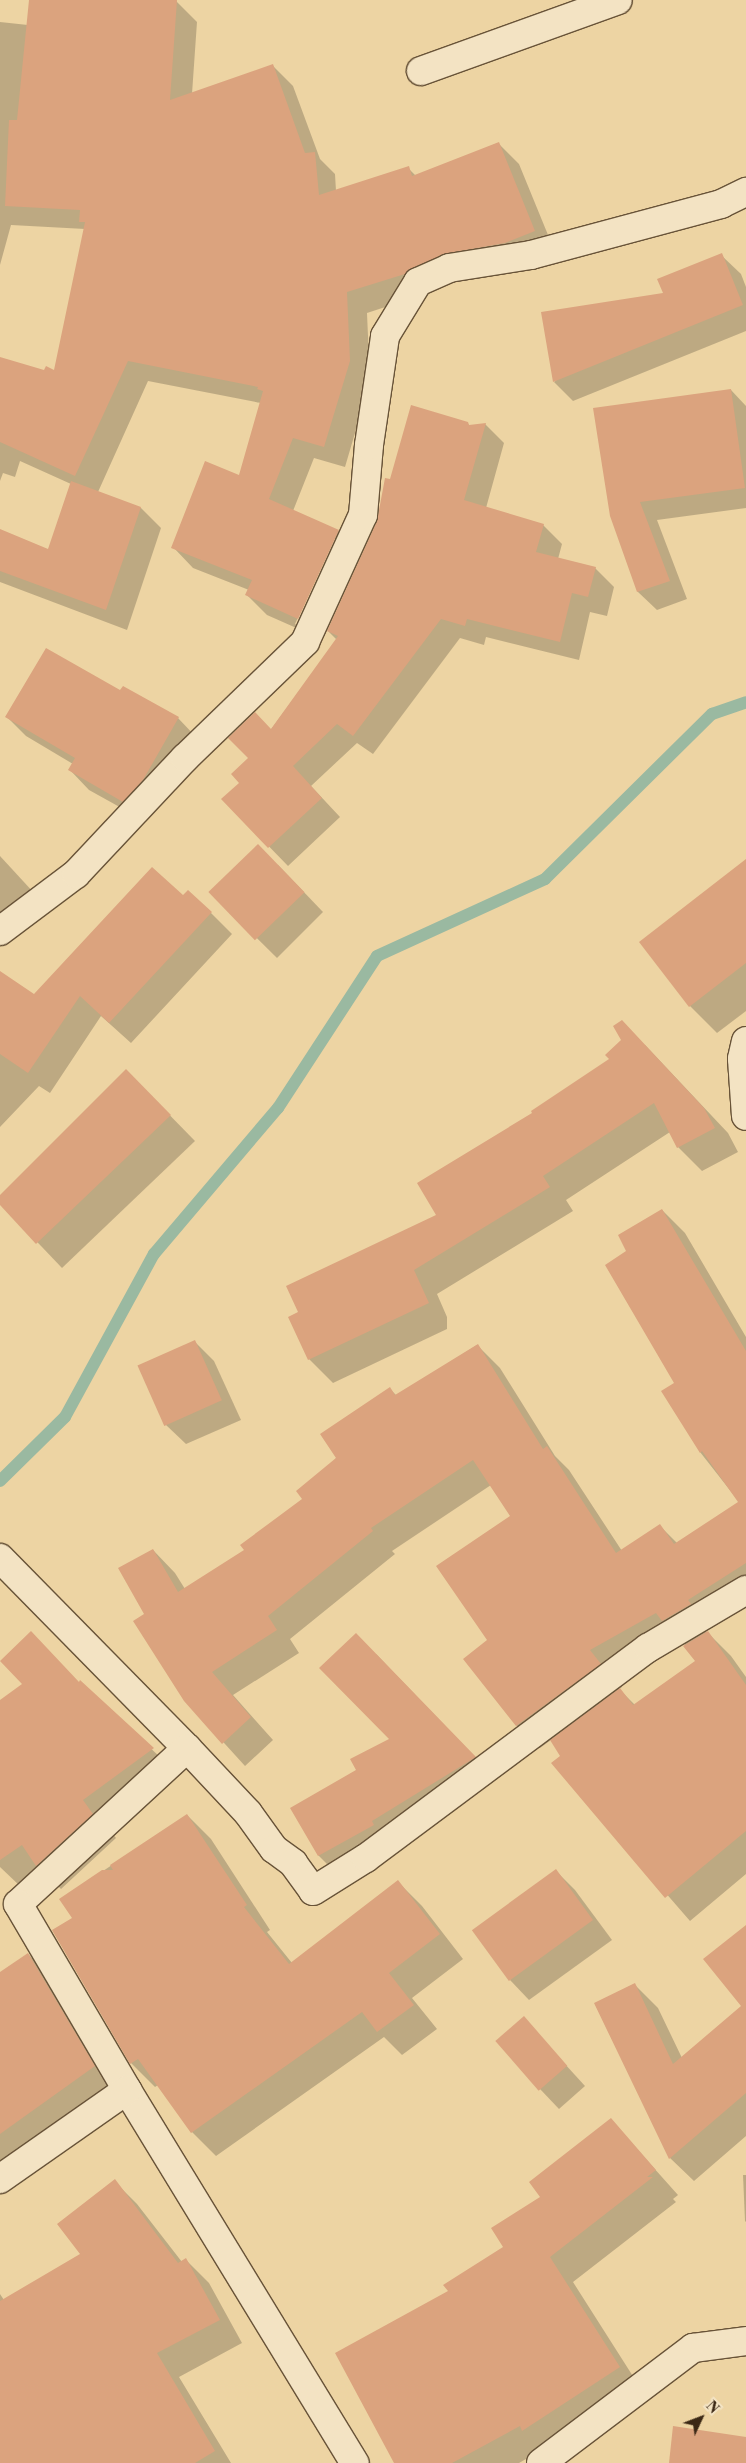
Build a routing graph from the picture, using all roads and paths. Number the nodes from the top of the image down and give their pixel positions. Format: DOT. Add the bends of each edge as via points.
graph roads {
  1 [pos="618,0"];
  2 [pos="421,71"];
  3 [pos="746,192"];
  4 [pos="0,931"];
  5 [pos="746,1041"];
  6 [pos="746,1116"];
  7 [pos="0,1558"];
  8 [pos="746,1590"];
  9 [pos="186,1748"];
  10 [pos="9,1909"];
  11 [pos="127,2090"];
  12 [pos="0,2179"];
  13 [pos="746,2341"];
  14 [pos="355,2463"];
  15 [pos="542,2463"];
  1 -- 2 [label="street"];
  3 -- 4 [label="street" via="711,207 531,255 449,268 418,282 385,336 369,445 363,515 306,642 185,758 76,874"];
  5 -- 6 [label="street" via="742,1059"];
  7 -- 9 [label="street"];
  8 -- 9 [label="street" via="648,1648 366,1858 313,1891 293,1863 274,1849 248,1814"];
  9 -- 10 [label="street"];
  10 -- 11 [label="street"];
  11 -- 12 [label="street"];
  11 -- 14 [label="street"];
  13 -- 15 [label="street" via="693,2348"];
}
